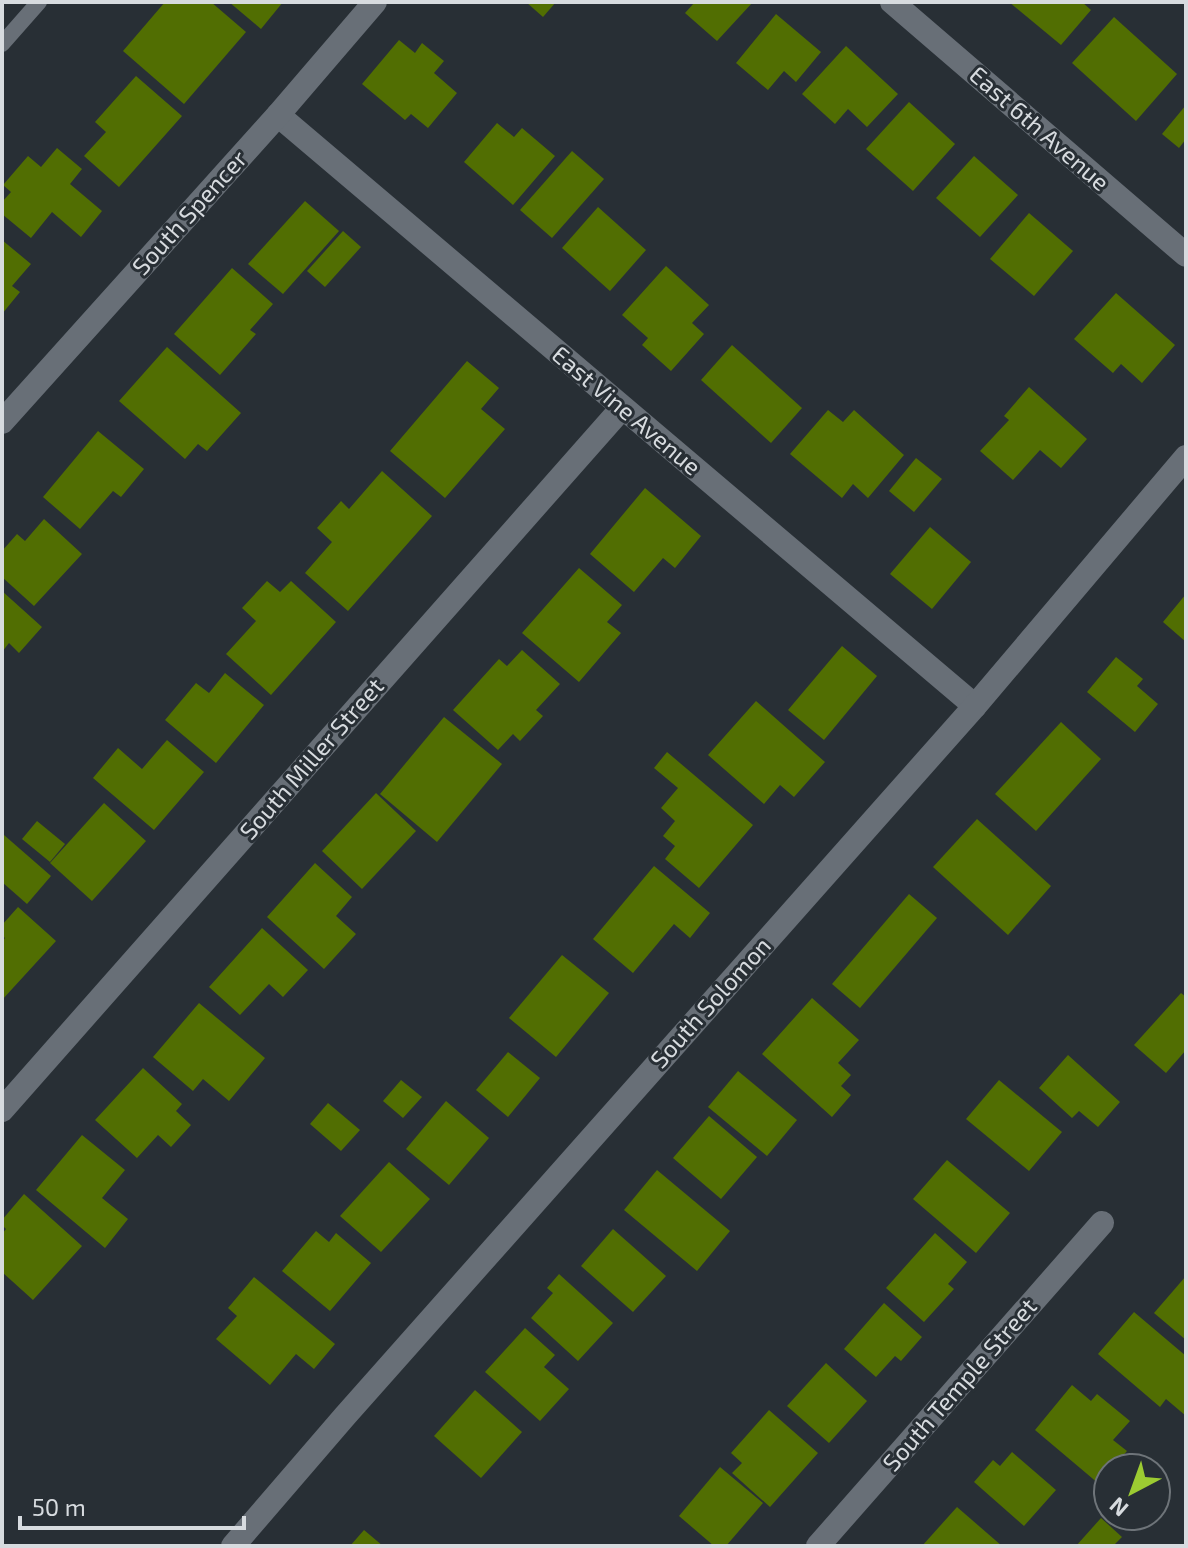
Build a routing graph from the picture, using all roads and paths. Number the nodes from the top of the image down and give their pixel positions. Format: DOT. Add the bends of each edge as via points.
graph roads {
  1 [pos="39,2"];
  2 [pos="375,2"];
  3 [pos="892,2"];
  4 [pos="2,44"];
  5 [pos="278,115"];
  6 [pos="1186,255"];
  7 [pos="622,408"];
  8 [pos="2,422"];
  9 [pos="1186,457"];
  10 [pos="975,706"];
  11 [pos="2,1110"];
  12 [pos="1102,1223"];
  13 [pos="233,1546"];
  14 [pos="818,1546"];
  1 -- 4 [label="lane"];
  2 -- 5 [label="street, South Spencer"];
  3 -- 6 [label="street, East 6th Avenue"];
  5 -- 7 [label="street, East Vine Avenue"];
  5 -- 8 [label="street, South Spencer"];
  7 -- 10 [label="street, East Vine Avenue"];
  7 -- 11 [label="street, South Miller Street"];
  9 -- 10 [label="street, South Solomon"];
  10 -- 13 [label="street, South Solomon"];
  12 -- 14 [label="street, South Temple Street"];
}
